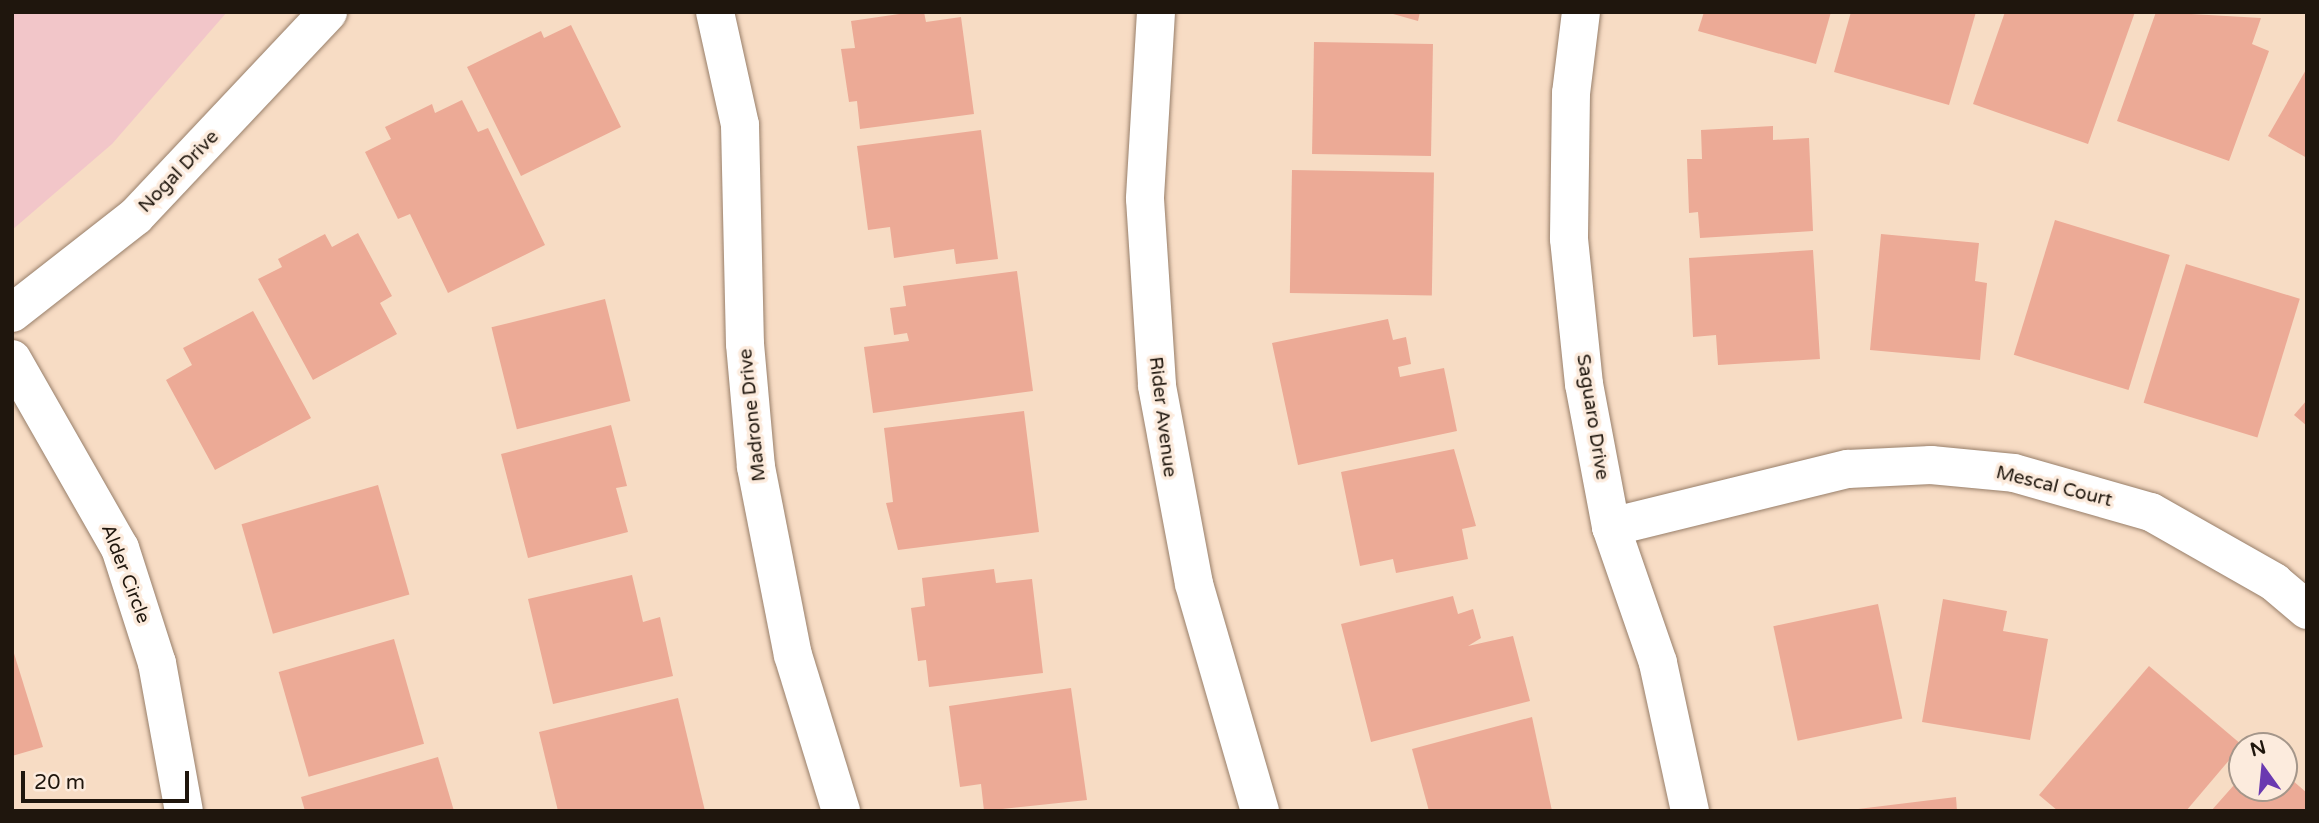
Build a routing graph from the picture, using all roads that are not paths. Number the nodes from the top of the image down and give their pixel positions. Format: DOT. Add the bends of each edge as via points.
graph roads {
  1 [pos="328,12"];
  2 [pos="715,12"];
  3 [pos="1156,12"];
  4 [pos="1581,12"];
  5 [pos="12,313"];
  6 [pos="12,359"];
  7 [pos="1611,527"];
  8 [pos="2307,610"];
  9 [pos="184,811"];
  10 [pos="841,811"];
  11 [pos="1260,811"];
  12 [pos="1690,811"];
  1 -- 5 [label="street, Nogal Drive" via="136,216"];
  2 -- 10 [label="street, Madrone Drive" via="740,125 745,344 756,467 793,655"];
  3 -- 11 [label="street, Rider Avenue" via="1145,199 1157,386 1194,584"];
  4 -- 7 [label="street, Saguaro Drive" via="1572,93 1570,239 1584,384"];
  6 -- 9 [label="street, Alder Circle" via="120,548 157,663"];
  7 -- 8 [label="street, Mescal Court" via="1848,468 1931,465 2014,473 2151,512 2274,582"];
  7 -- 12 [label="street, Saguaro Drive" via="1658,663"];
}
